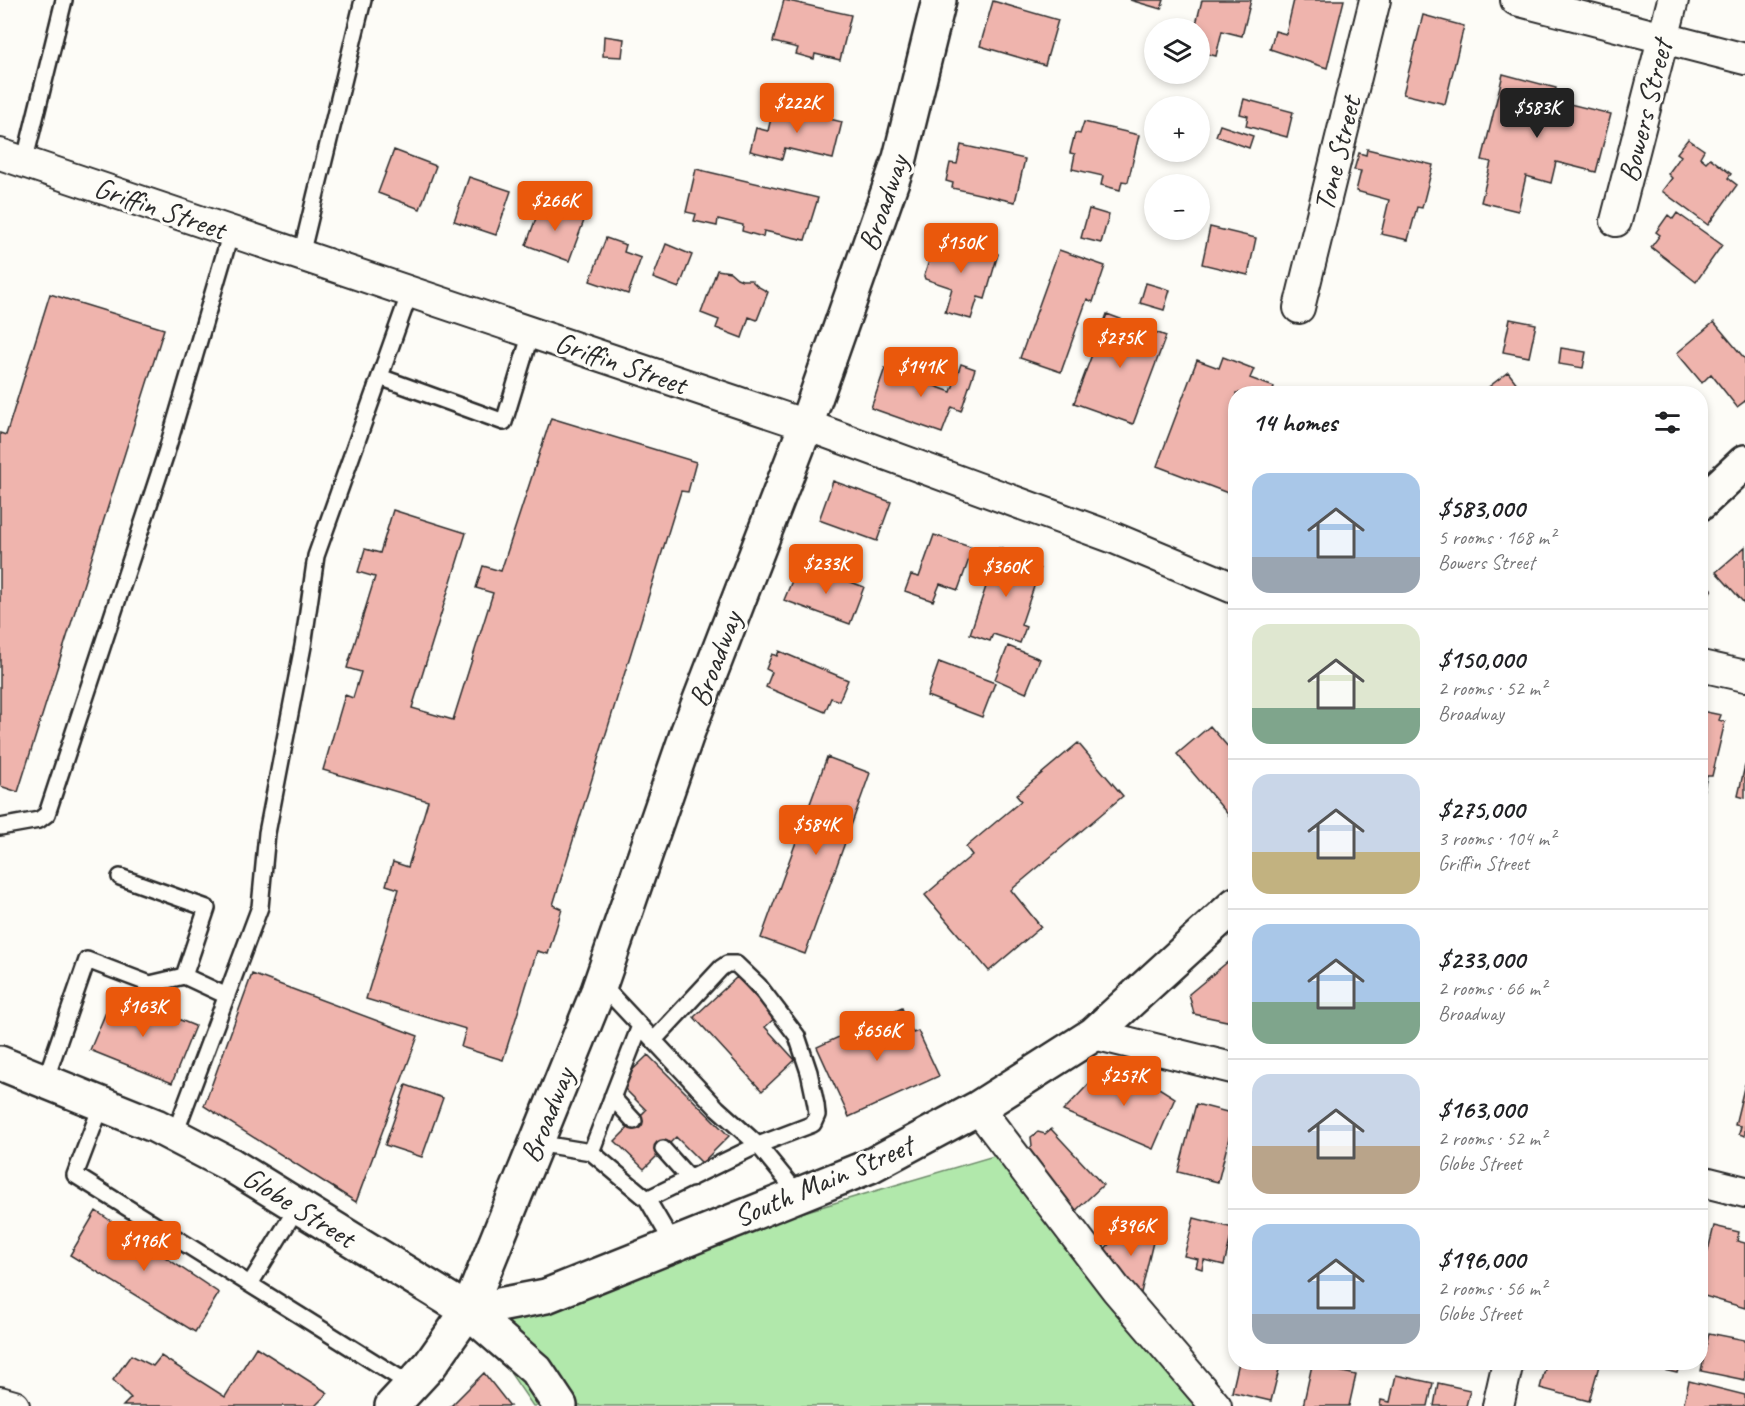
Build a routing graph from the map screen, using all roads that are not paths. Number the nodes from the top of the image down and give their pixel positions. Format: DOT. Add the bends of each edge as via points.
graph roads {
  1 [pos="64,0"];
  2 [pos="363,0"];
  3 [pos="939,0"];
  4 [pos="1375,0"];
  5 [pos="1516,0"];
  6 [pos="1673,0"];
  7 [pos="1664,39"];
  8 [pos="1745,60"];
  9 [pos="12,159"];
  10 [pos="1616,221"];
  11 [pos="231,232"];
  12 [pos="301,255"];
  13 [pos="410,292"];
  14 [pos="1299,308"];
  15 [pos="531,333"];
  16 [pos="380,377"];
  17 [pos="806,425"];
  18 [pos="1745,462"];
  19 [pos="1708,496"];
  20 [pos="1228,586"];
  21 [pos="1708,668"];
  22 [pos="1745,676"];
  23 [pos="0,826"];
  24 [pos="120,877"];
  25 [pos="1228,911"];
  26 [pos="184,976"];
  27 [pos="599,982"];
  28 [pos="227,996"];
  29 [pos="640,1026"];
  30 [pos="1094,1035"];
  31 [pos="654,1040"];
  32 [pos="0,1063"];
  33 [pos="1228,1067"];
  34 [pos="45,1081"];
  35 [pos="612,1097"];
  36 [pos="102,1104"];
  37 [pos="978,1108"];
  38 [pos="634,1121"];
  39 [pos="174,1136"];
  40 [pos="536,1143"];
  41 [pos="758,1145"];
  42 [pos="663,1149"];
  43 [pos="591,1152"];
  44 [pos="690,1179"];
  45 [pos="1708,1183"];
  46 [pos="1745,1192"];
  47 [pos="798,1194"];
  48 [pos="647,1199"];
  49 [pos="298,1206"];
  50 [pos="674,1245"];
  51 [pos="250,1284"];
  52 [pos="468,1311"];
  53 [pos="1506,1370"];
  54 [pos="401,1395"];
  55 [pos="0,1402"];
  56 [pos="15,1406"];
  57 [pos="560,1406"];
  58 [pos="1216,1406"];
  59 [pos="1498,1406"];
  1 -- 9 [label="lane"];
  2 -- 12 [label="lane"];
  3 -- 17 [label="main road, Broadway" via="900,158"];
  4 -- 14 [label="street, Tone Street"];
  5 -- 7 [label="street"];
  6 -- 7 [label="street, Bowers Street"];
  7 -- 8 [label="street"];
  7 -- 10 [label="street, Bowers Street"];
  9 -- 11 [label="street, Griffin Street"];
  11 -- 12 [label="street, Griffin Street"];
  11 -- 23 [label="lane" via="166,453 47,814 39,820"];
  12 -- 13 [label="street, Griffin Street"];
  13 -- 15 [label="street, Griffin Street"];
  13 -- 16 [label="lane"];
  15 -- 16 [label="lane" via="504,422"];
  15 -- 17 [label="street, Griffin Street"];
  16 -- 28 [label="lane" via="316,556 267,833 260,907"];
  17 -- 20 [label="street, Griffin Street" via="1114,538"];
  17 -- 27 [label="main road, Broadway" via="688,731"];
  18 -- 19 [label="main road"];
  21 -- 22 [label="street"];
  24 -- 26 [label="lane" via="207,908"];
  25 -- 30 [label="main road, South Main Street"];
  26 -- 28 [label="lane"];
  26 -- 34 [label="lane" via="150,984 87,960"];
  27 -- 29 [label="lane"];
  27 -- 40 [label="main road, Broadway"];
  28 -- 39 [label="lane"];
  29 -- 31 [label="lane"];
  29 -- 35 [label="lane"];
  30 -- 33 [label="street"];
  30 -- 37 [label="main road, South Main Street"];
  31 -- 41 [label="lane" via="692,1091"];
  31 -- 41 [label="lane" via="727,964 736,964 759,986 797,1036 817,1115 813,1124"];
  32 -- 34 [label="main road, Globe Street"];
  34 -- 36 [label="main road, Globe Street"];
  35 -- 38 [label="lane"];
  35 -- 43 [label="lane"];
  36 -- 39 [label="main road, Globe Street"];
  36 -- 51 [label="lane" via="75,1175"];
  37 -- 47 [label="main road, South Main Street" via="870,1166"];
  37 -- 58 [label="street" via="1116,1289"];
  39 -- 49 [label="main road, Globe Street"];
  40 -- 43 [label="lane"];
  40 -- 52 [label="main road, Broadway"];
  41 -- 44 [label="lane"];
  41 -- 47 [label="lane"];
  42 -- 44 [label="lane"];
  43 -- 48 [label="lane"];
  44 -- 48 [label="lane"];
  45 -- 46 [label="street"];
  47 -- 50 [label="main road, South Main Street"];
  48 -- 50 [label="lane"];
  49 -- 51 [label="lane"];
  49 -- 52 [label="main road, Globe Street"];
  50 -- 52 [label="main road, South Main Street" via="546,1296"];
  51 -- 54 [label="lane"];
  52 -- 54 [label="main road" via="430,1365"];
  52 -- 57 [label="main road, Globe Street" via="536,1370"];
  53 -- 59 [label="street"];
  55 -- 56 [label="street"];
}
